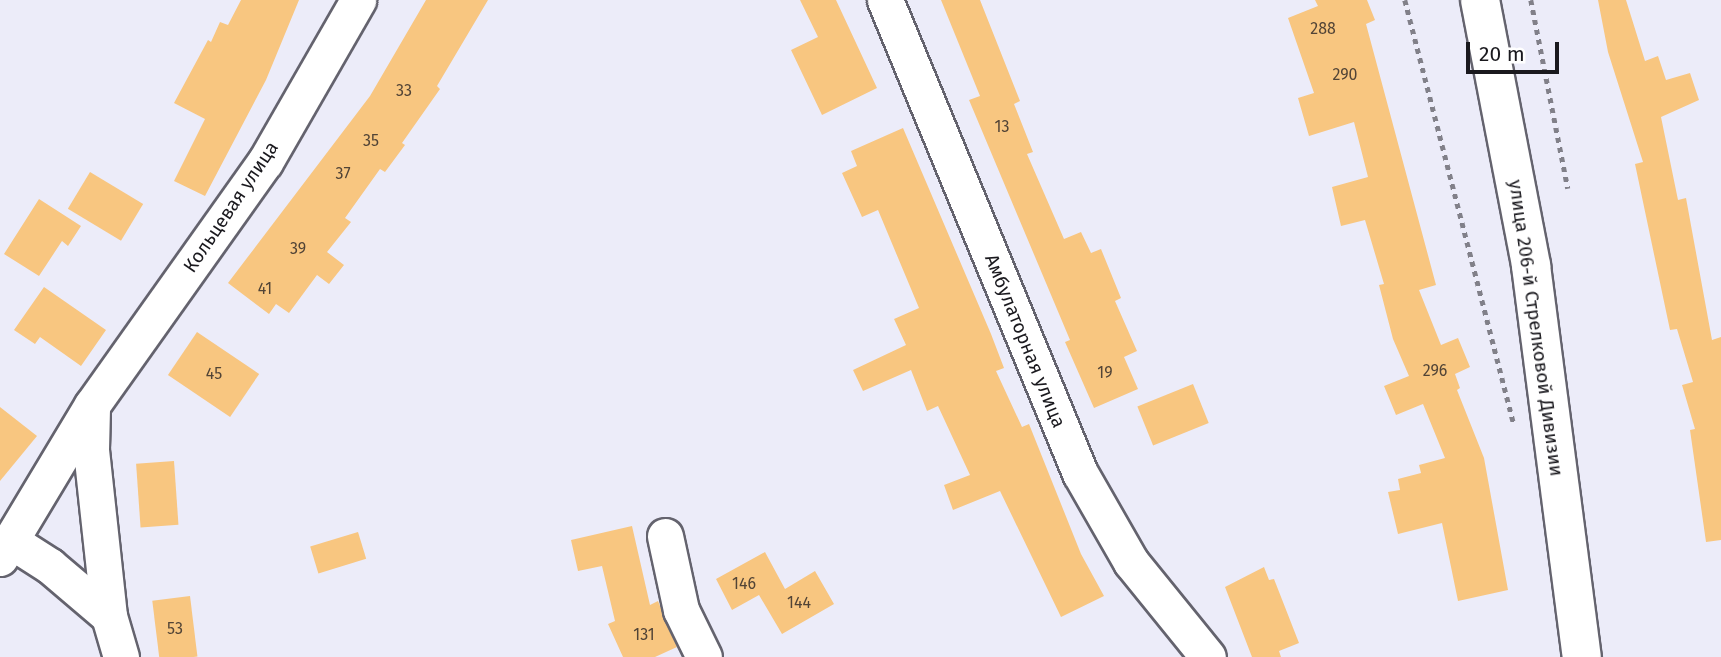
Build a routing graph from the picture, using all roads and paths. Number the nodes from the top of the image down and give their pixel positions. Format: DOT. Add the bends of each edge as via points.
graph roads {
  1 [pos="358,0"];
  2 [pos="886,0"];
  3 [pos="1405,0"];
  4 [pos="1480,0"];
  5 [pos="1531,0"];
  6 [pos="1567,188"];
  7 [pos="92,405"];
  8 [pos="1516,434"];
  9 [pos="665,536"];
  10 [pos="6,550"];
  11 [pos="108,616"];
  12 [pos="121,657"];
  13 [pos="704,657"];
  14 [pos="1208,657"];
  15 [pos="1582,657"];
  1 -- 7 [label="street, Кольцевая улица" via="265,162"];
  2 -- 14 [label="street, Амбулаторная улица" via="1080,473 1131,562"];
  3 -- 8 [label="path"];
  4 -- 15 [label="main road, улица 206-й Стрелковой Дивизии" via="1531,266"];
  5 -- 6 [label="path"];
  7 -- 10 [label="street, Кольцевая улица"];
  7 -- 11 [label="street" via="91,450"];
  9 -- 13 [label="street" via="681,610"];
  10 -- 11 [label="street" via="50,566"];
  11 -- 12 [label="street"];
}
